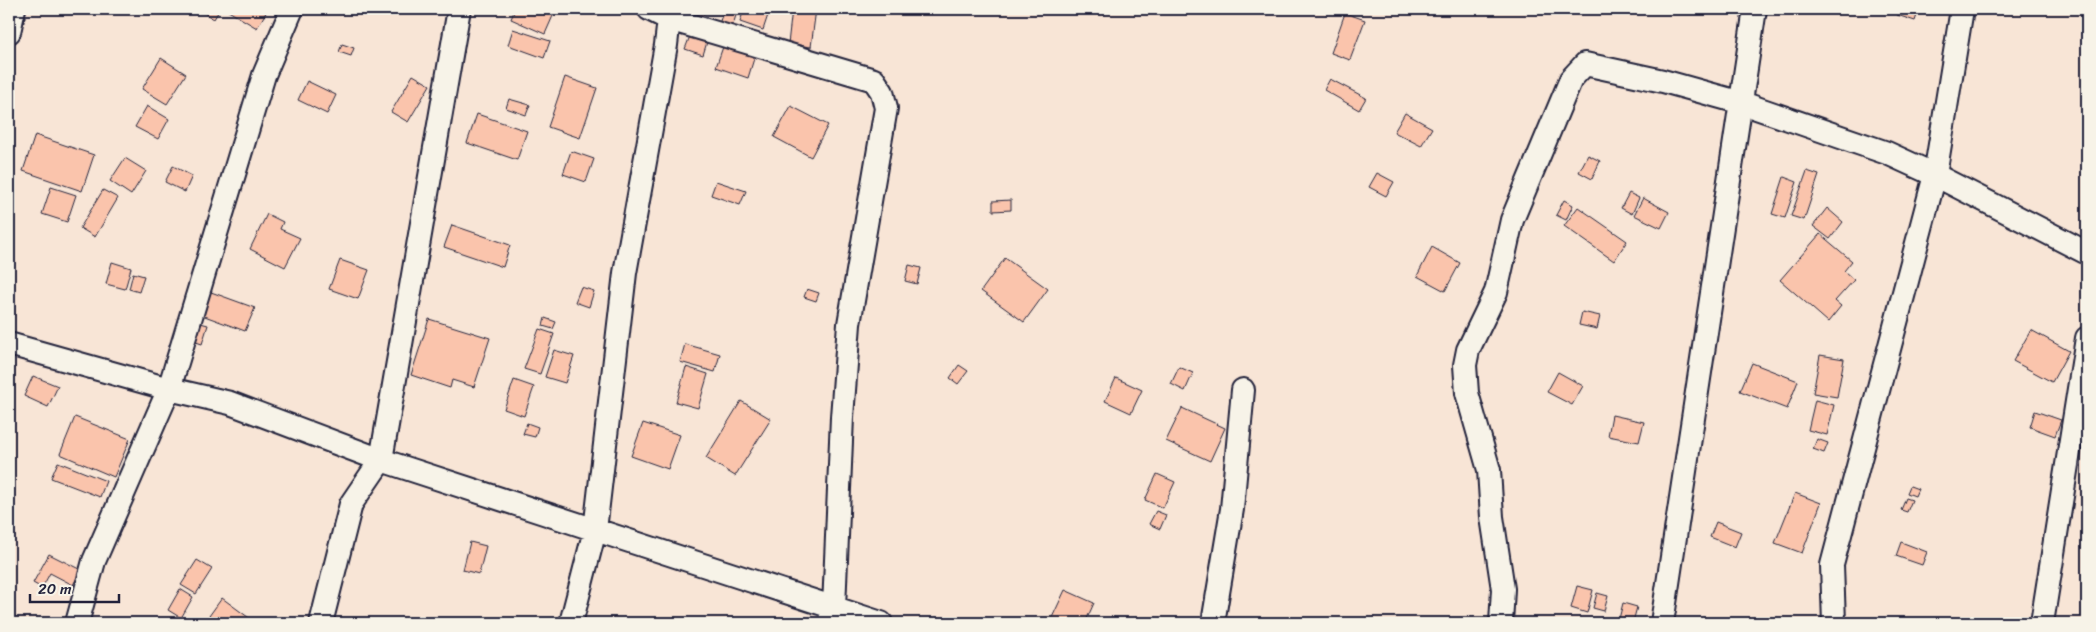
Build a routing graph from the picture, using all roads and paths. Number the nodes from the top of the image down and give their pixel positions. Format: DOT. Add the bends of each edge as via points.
graph roads {
  1 [pos="14,9"];
  2 [pos="292,9"];
  3 [pos="459,9"];
  4 [pos="649,9"];
  5 [pos="1755,9"];
  6 [pos="1962,9"];
  7 [pos="669,19"];
  8 [pos="9,32"];
  9 [pos="1742,103"];
  10 [pos="1935,175"];
  11 [pos="2087,253"];
  12 [pos="2087,338"];
  13 [pos="9,344"];
  14 [pos="169,389"];
  15 [pos="1243,390"];
  16 [pos="380,460"];
  17 [pos="595,530"];
  18 [pos="832,615"];
  19 [pos="77,623"];
  20 [pos="321,623"];
  21 [pos="571,623"];
  22 [pos="881,623"];
  23 [pos="1213,623"];
  24 [pos="1501,623"];
  25 [pos="1662,623"];
  26 [pos="1834,623"];
  27 [pos="2042,623"];
  1 -- 8 [label="street"];
  2 -- 14 [label="street" via="264,75"];
  3 -- 16 [label="street"];
  4 -- 7 [label="street"];
  5 -- 9 [label="street"];
  6 -- 10 [label="street"];
  7 -- 17 [label="street" via="625,273"];
  7 -- 18 [label="street" via="874,80 884,100 886,108 849,324"];
  9 -- 10 [label="street" via="1887,153"];
  9 -- 24 [label="street" via="1663,80 1585,64 1571,79 1512,220 1496,292 1468,350 1465,366 1467,393 1489,470 1503,590"];
  9 -- 25 [label="street"];
  10 -- 11 [label="street"];
  10 -- 26 [label="street" via="1832,565"];
  12 -- 27 [label="street"];
  13 -- 14 [label="street"];
  14 -- 16 [label="street" via="230,403"];
  14 -- 19 [label="street" via="94,561"];
  15 -- 23 [label="street" via="1232,510"];
  16 -- 17 [label="street"];
  16 -- 20 [label="street" via="351,504"];
  17 -- 18 [label="street"];
  17 -- 21 [label="street"];
  18 -- 22 [label="street"];
}
